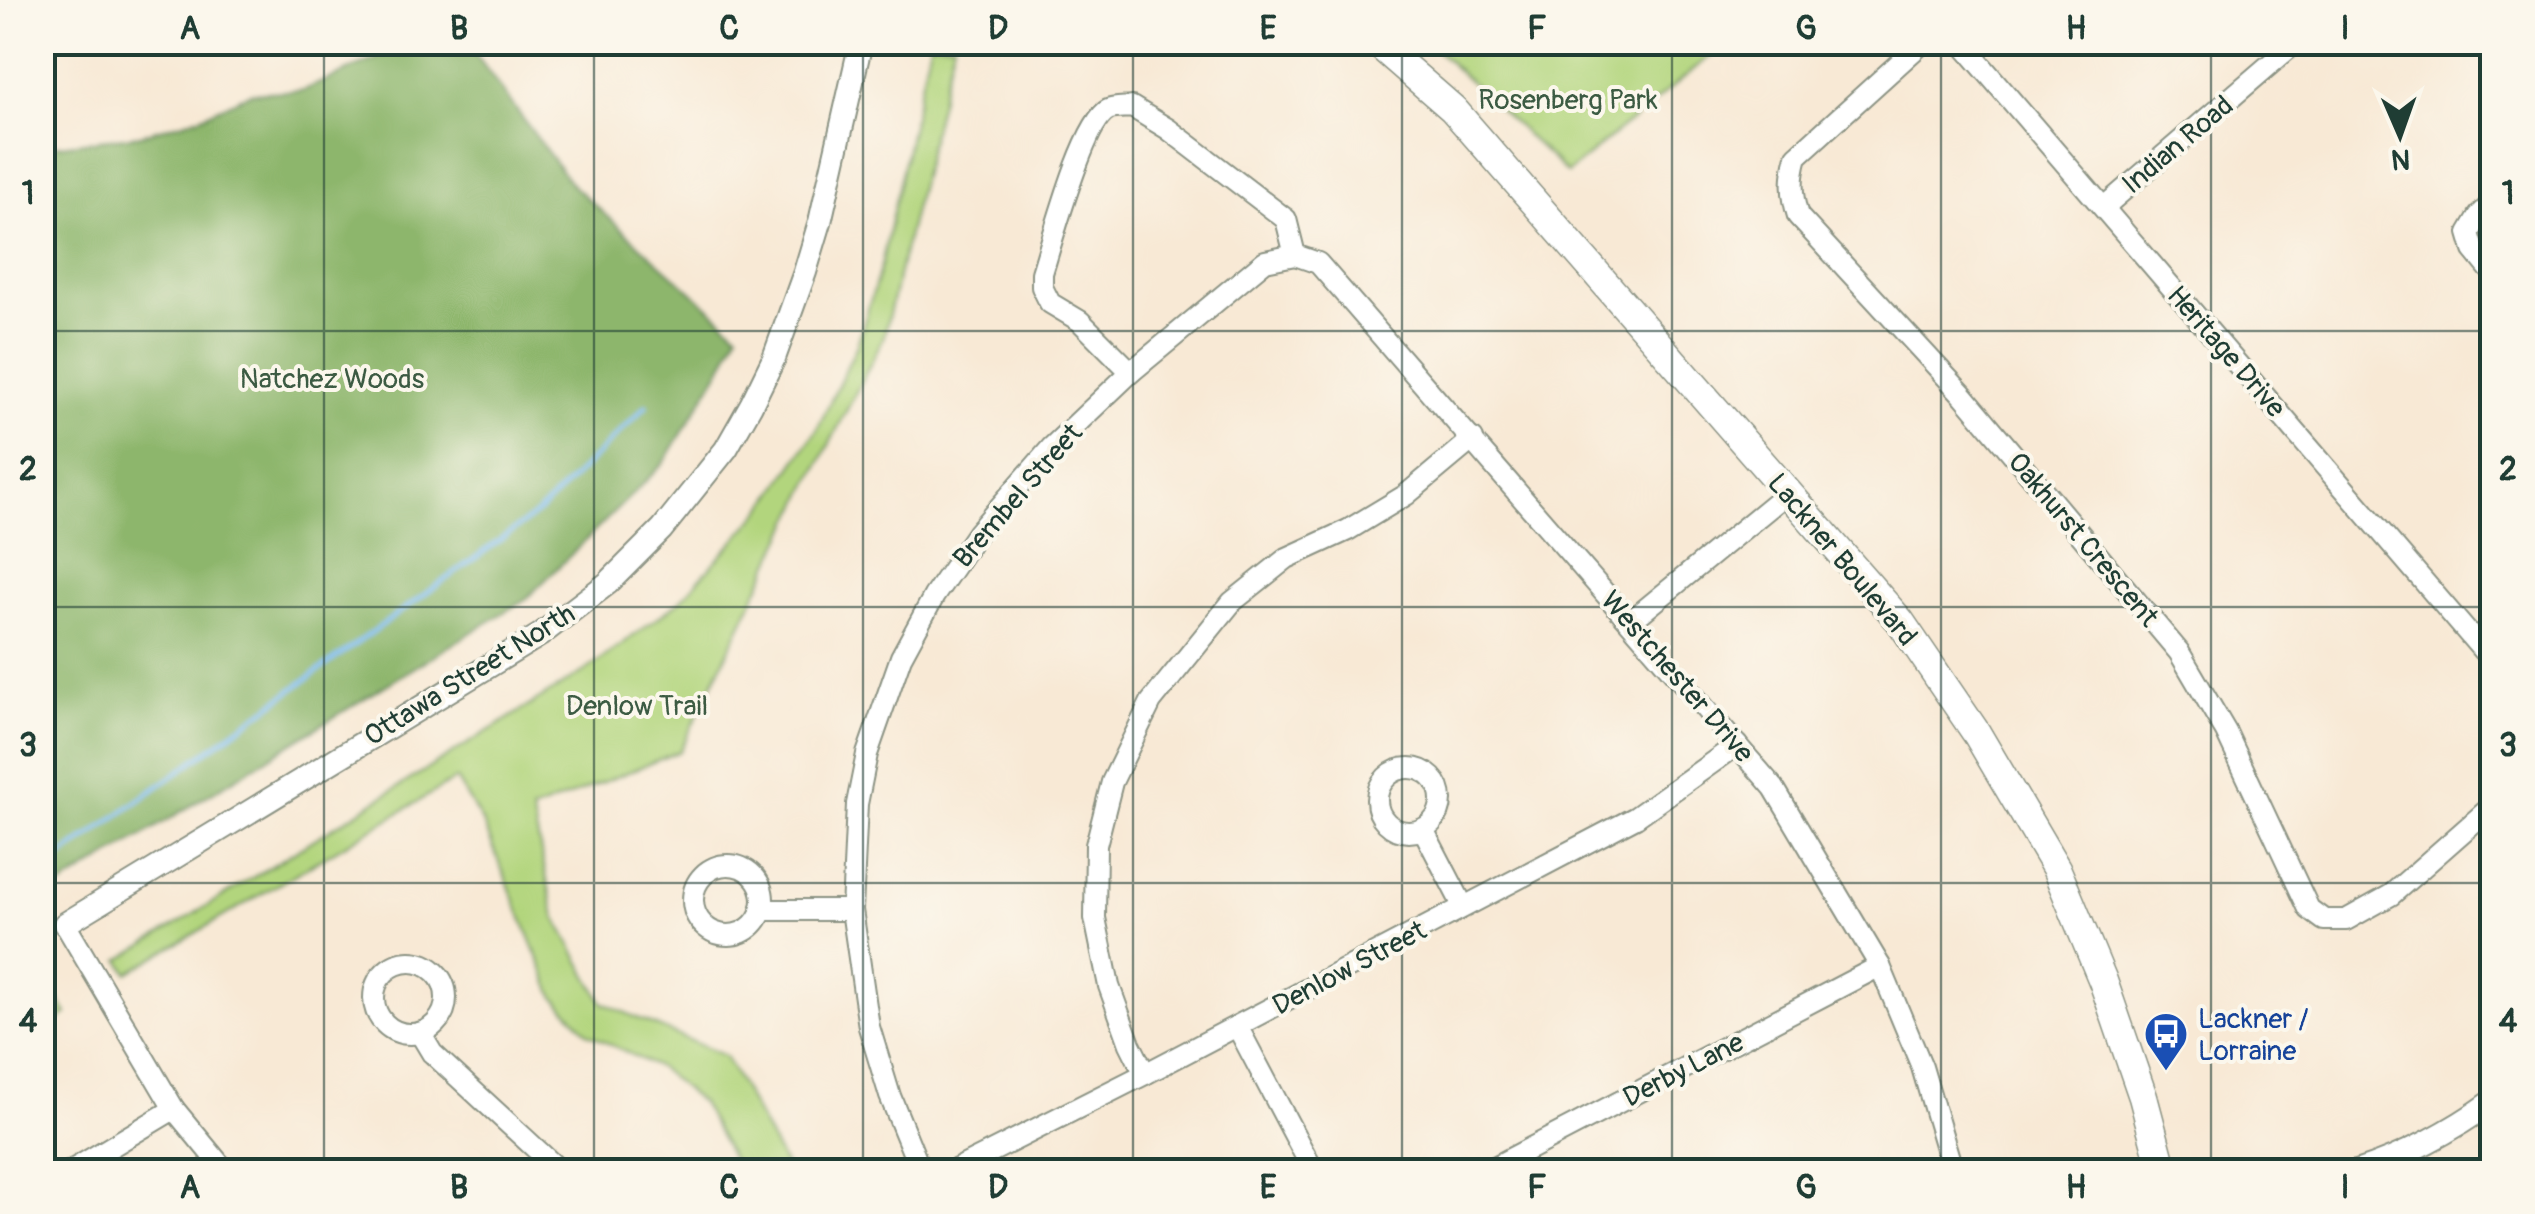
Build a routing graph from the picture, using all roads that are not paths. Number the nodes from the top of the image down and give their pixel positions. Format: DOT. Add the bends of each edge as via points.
graph roads {
  1 [pos="861,42"];
  2 [pos="1376,42"];
  3 [pos="1923,42"];
  4 [pos="1961,42"];
  5 [pos="2296,42"];
  6 [pos="2492,204"];
  7 [pos="2104,207"];
  8 [pos="1295,255"];
  9 [pos="2492,272"];
  10 [pos="1131,372"];
  11 [pos="1473,439"];
  12 [pos="1787,493"];
  13 [pos="1631,621"];
  14 [pos="2492,661"];
  15 [pos="1737,745"];
  16 [pos="2492,806"];
  17 [pos="1423,829"];
  18 [pos="1463,906"];
  19 [pos="761,910"];
  20 [pos="852,910"];
  21 [pos="65,924"];
  22 [pos="1880,966"];
  23 [pos="1237,1026"];
  24 [pos="420,1032"];
  25 [pos="1145,1074"];
  26 [pos="2492,1102"];
  27 [pos="174,1108"];
  28 [pos="2369,1169"];
  29 [pos="69,1172"];
  30 [pos="226,1172"];
  31 [pos="561,1172"];
  32 [pos="921,1172"];
  33 [pos="950,1172"];
  34 [pos="1314,1172"];
  35 [pos="1485,1172"];
  36 [pos="1954,1172"];
  37 [pos="2163,1172"];
  1 -- 21 [label="street, Ottawa Street North" via="820,222 774,358 726,449 662,529 608,583 540,634"];
  2 -- 12 [label="main road, Lackner Boulevard" via="1452,109"];
  3 -- 16 [label="street, Oakhurst Crescent" via="1797,156 1792,198 1798,216 1964,396 2179,652 2226,732 2309,908 2324,920 2346,920 2391,894"];
  4 -- 7 [label="street, Heritage Drive"];
  5 -- 7 [label="street, Indian Road"];
  6 -- 9 [label="street" via="2469,233"];
  7 -- 14 [label="street, Heritage Drive"];
  8 -- 10 [label="street, Brembel Street" via="1265,262"];
  8 -- 10 [label="street" via="1283,216 1132,106 1108,110 1082,151 1042,287 1050,303 1080,321"];
  8 -- 11 [label="street, Westchester Drive" via="1318,263"];
  10 -- 20 [label="street, Brembel Street" via="1051,448 978,532 902,657 866,754"];
  11 -- 13 [label="street, Westchester Drive"];
  11 -- 25 [label="street" via="1406,495 1288,558 1232,602 1151,702 1112,782 1096,846 1095,918 1109,986"];
  12 -- 13 [label="street"];
  12 -- 37 [label="main road, Lackner Boulevard" via="1900,621 2056,868 2103,981"];
  13 -- 15 [label="street, Westchester Drive"];
  15 -- 18 [label="street, Denlow Street" via="1636,817"];
  15 -- 22 [label="street, Westchester Drive" via="1774,788"];
  17 -- 18 [label="street"];
  18 -- 23 [label="street, Denlow Street"];
  19 -- 20 [label="street"];
  20 -- 32 [label="street, Brembel Street" via="869,1027"];
  21 -- 27 [label="street"];
  22 -- 35 [label="street, Derby Lane"];
  22 -- 36 [label="street, Westchester Drive" via="1922,1067"];
  23 -- 25 [label="street, Denlow Street"];
  23 -- 34 [label="street"];
  24 -- 31 [label="street" via="432,1053"];
  25 -- 33 [label="street, Denlow Street"];
  26 -- 28 [label="street"];
  27 -- 29 [label="street"];
  27 -- 30 [label="street"];
}
